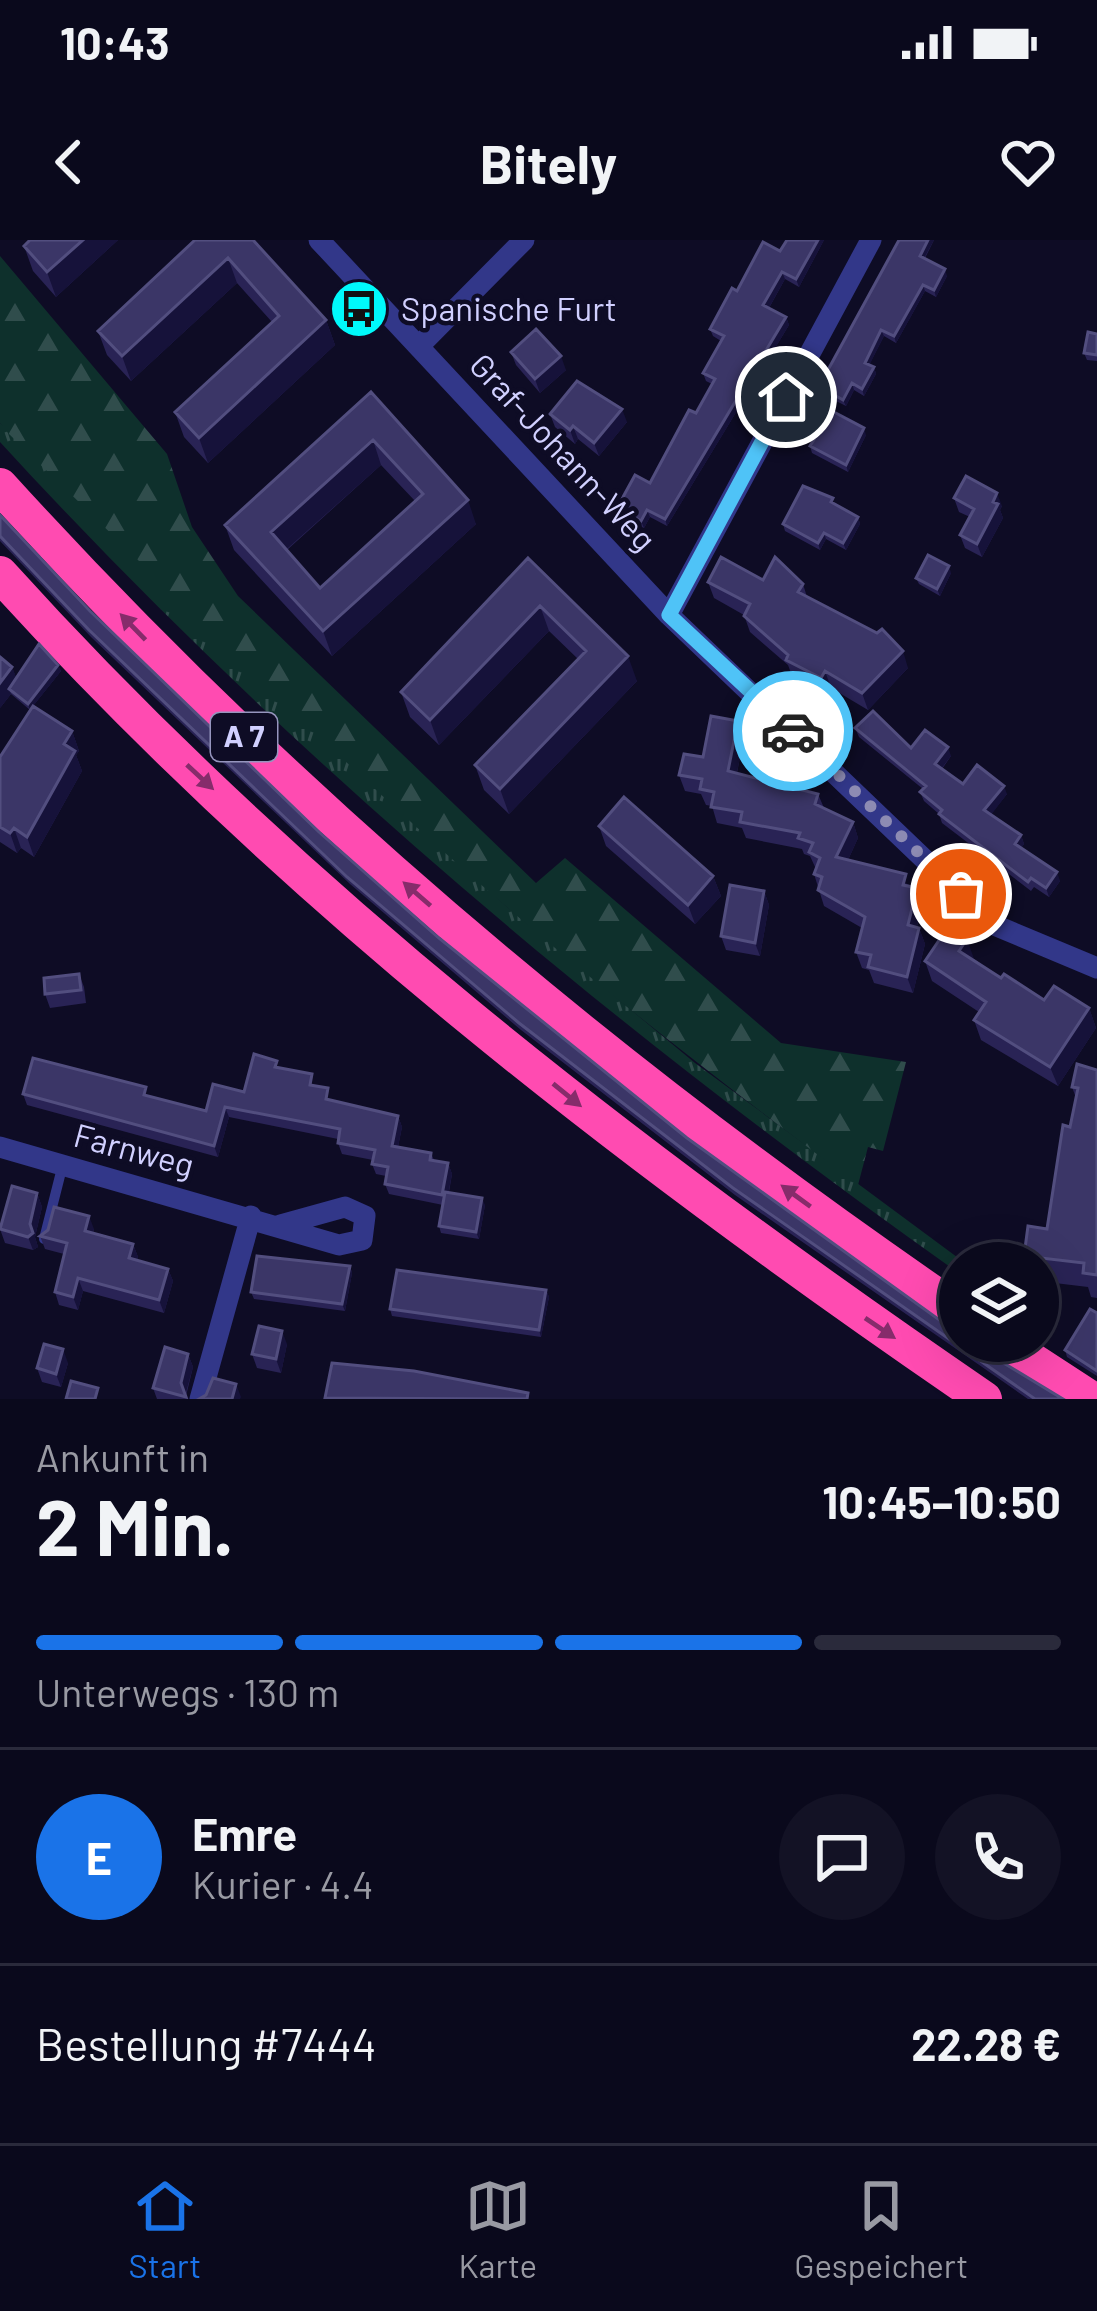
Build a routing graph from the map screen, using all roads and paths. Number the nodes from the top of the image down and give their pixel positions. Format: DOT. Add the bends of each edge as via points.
graph roads {
  1 [pos="320,240"];
  2 [pos="524,240"];
  3 [pos="871,240"];
  4 [pos="419,346"];
  5 [pos="0,486"];
  6 [pos="0,574"];
  7 [pos="669,615"];
  8 [pos="1097,968"];
  9 [pos="0,1147"];
  10 [pos="63,1164"];
  11 [pos="250,1216"];
  12 [pos="280,1225"];
  13 [pos="44,1239"];
  14 [pos="939,1297"];
  15 [pos="1034,1362"];
  16 [pos="200,1399"];
  17 [pos="984,1399"];
  18 [pos="1091,1399"];
  1 -- 4 [label="street, Graf-Johann-Weg"];
  2 -- 4 [label="street"];
  3 -- 7 [label="street"];
  4 -- 7 [label="street, Graf-Johann-Weg"];
  14 -- 5 [label="highway, A 7, one-way" via="722,1142 505,971 222,717"];
  6 -- 17 [label="highway, A 7, one-way" via="202,780 476,1022 719,1213"];
  7 -- 8 [label="street, Graf-Johann-Weg" via="992,924"];
  9 -- 10 [label="street, Farnweg"];
  10 -- 11 [label="street, Farnweg"];
  10 -- 13 [label="lane"];
  11 -- 12 [label="street, Farnweg"];
  11 -- 16 [label="street"];
  15 -- 18 [label="highway"];
}
